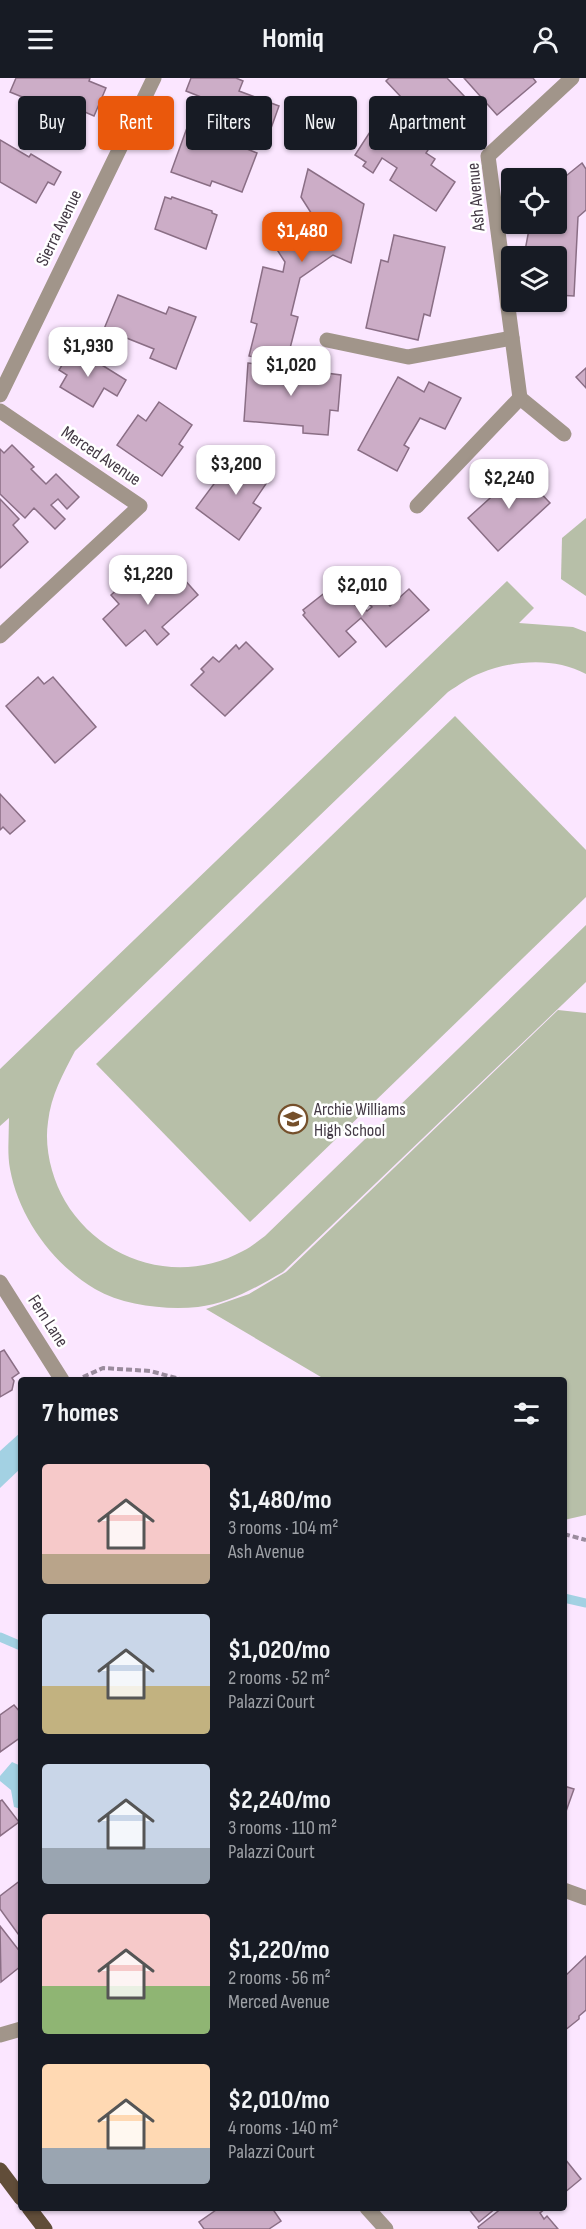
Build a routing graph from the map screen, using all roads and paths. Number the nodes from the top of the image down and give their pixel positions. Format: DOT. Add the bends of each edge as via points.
graph roads {
  1 [pos="154,78"];
  2 [pos="572,78"];
  3 [pos="512,338"];
  4 [pos="327,340"];
  5 [pos="0,395"];
  6 [pos="520,398"];
  7 [pos="0,411"];
  8 [pos="564,434"];
  9 [pos="417,506"];
  10 [pos="0,636"];
  11 [pos="0,1282"];
  12 [pos="60,1377"];
  13 [pos="84,1377"];
  14 [pos="173,1377"];
  15 [pos="567,1535"];
  16 [pos="586,1539"];
  17 [pos="567,1891"];
  18 [pos="586,1898"];
  19 [pos="18,2030"];
  20 [pos="0,2035"];
  21 [pos="0,2170"];
  22 [pos="18,2194"];
  23 [pos="31,2211"];
  24 [pos="371,2211"];
  25 [pos="45,2229"];
  26 [pos="386,2229"];
  1 -- 5 [label="street, Sierra Avenue"];
  2 -- 3 [label="street, Ash Avenue" via="488,156"];
  3 -- 4 [label="street" via="408,357"];
  3 -- 6 [label="street, Ash Avenue"];
  6 -- 8 [label="street"];
  6 -- 9 [label="street"];
  7 -- 10 [label="street, Merced Avenue" via="140,506"];
  11 -- 12 [label="street, Fern Lane"];
  13 -- 14 [label="path" via="103,1368 150,1371"];
  15 -- 16 [label="path"];
  17 -- 18 [label="street"];
  19 -- 20 [label="street"];
  21 -- 22 [label="main road"];
  23 -- 25 [label="main road"];
  24 -- 26 [label="street"];
}
